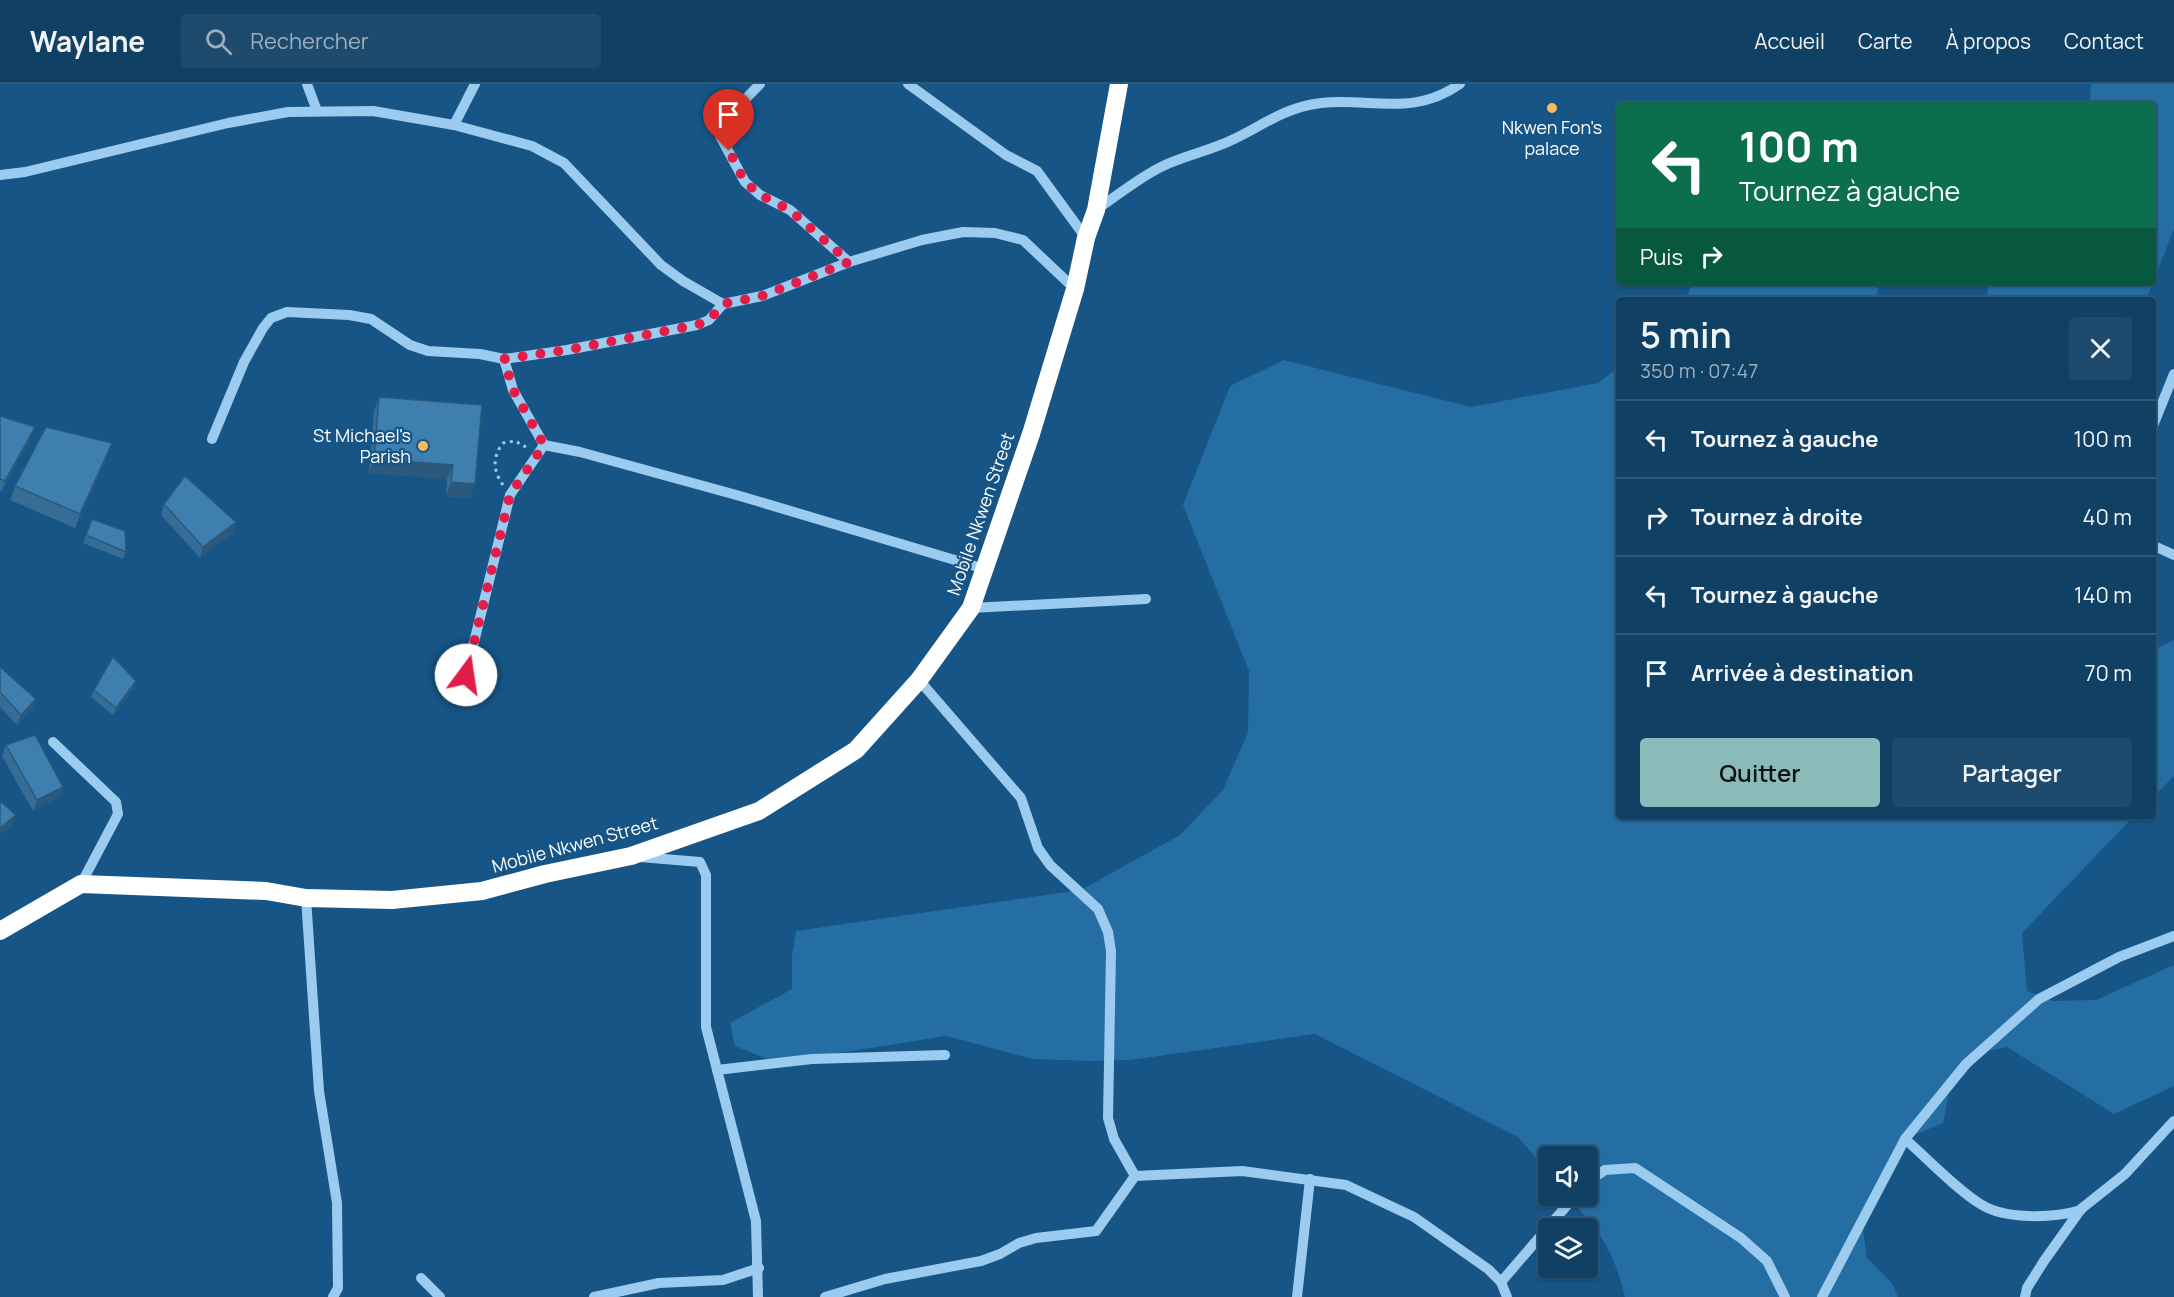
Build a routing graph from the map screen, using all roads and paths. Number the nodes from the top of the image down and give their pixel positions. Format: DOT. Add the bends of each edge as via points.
graph roads {
  1 [pos="307,84"];
  2 [pos="475,84"];
  3 [pos="760,84"];
  4 [pos="908,84"];
  5 [pos="1119,84"];
  6 [pos="1460,84"];
  7 [pos="317,111"];
  8 [pos="454,126"];
  9 [pos="0,175"];
  10 [pos="1096,210"];
  11 [pos="1086,238"];
  12 [pos="849,262"];
  13 [pos="1075,289"];
  14 [pos="723,304"];
  15 [pos="504,359"];
  16 [pos="2174,374"];
  17 [pos="2156,418"];
  18 [pos="212,439"];
  19 [pos="541,449"];
  20 [pos="510,495"];
  21 [pos="2156,547"];
  22 [pos="2174,555"];
  23 [pos="985,569"];
  24 [pos="1146,599"];
  25 [pos="971,608"];
  26 [pos="466,675"];
  27 [pos="919,680"];
  28 [pos="53,742"];
  29 [pos="630,856"];
  30 [pos="81,884"];
  31 [pos="306,898"];
  32 [pos="0,931"];
  33 [pos="2174,936"];
  34 [pos="945,1055"];
  35 [pos="717,1070"];
  36 [pos="2174,1121"];
  37 [pos="1905,1139"];
  38 [pos="1598,1175"];
  39 [pos="1135,1176"];
  40 [pos="1310,1179"];
  41 [pos="1566,1206"];
  42 [pos="2081,1209"];
  43 [pos="759,1268"];
  44 [pos="422,1278"];
  45 [pos="1501,1282"];
  46 [pos="333,1297"];
  47 [pos="440,1297"];
  48 [pos="594,1297"];
  49 [pos="758,1297"];
  50 [pos="825,1297"];
  51 [pos="1296,1297"];
  52 [pos="1507,1297"];
  53 [pos="1785,1297"];
  54 [pos="1822,1297"];
  55 [pos="2025,1297"];
  1 -- 7 [label="street"];
  2 -- 8 [label="street"];
  3 -- 12 [label="street" via="725,118 720,136 745,182 760,195 790,210"];
  4 -- 11 [label="street" via="1005,155 1038,171"];
  5 -- 10 [label="highway, Mobile Nkwen Street"];
  6 -- 10 [label="street" via="1444,95 1412,105 1334,101 1307,105 1209,150 1165,165"];
  7 -- 8 [label="street" via="373,111"];
  7 -- 9 [label="street" via="228,123 36,170"];
  8 -- 14 [label="street" via="532,146 564,163 661,265"];
  10 -- 11 [label="highway, Mobile Nkwen Street"];
  11 -- 13 [label="highway, Mobile Nkwen Street"];
  12 -- 13 [label="street" via="922,240 953,234 995,233 1023,240"];
  12 -- 14 [label="street" via="762,296"];
  13 -- 23 [label="highway, Mobile Nkwen Street"];
  14 -- 15 [label="street" via="709,320 697,325"];
  15 -- 18 [label="street" via="428,351 410,345 371,319 287,312 271,318 263,328 244,362"];
  15 -- 19 [label="street" via="513,390"];
  16 -- 17 [label="street"];
  19 -- 20 [label="street"];
  19 -- 20 [label="path" via="515,441 503,443 496,452 495,467"];
  19 -- 23 [label="street" via="580,452 740,495"];
  20 -- 26 [label="street"];
  21 -- 22 [label="street"];
  23 -- 25 [label="highway, Mobile Nkwen Street"];
  24 -- 25 [label="street"];
  25 -- 27 [label="highway, Mobile Nkwen Street"];
  27 -- 29 [label="highway, Mobile Nkwen Street" via="856,750 759,811"];
  27 -- 39 [label="street" via="1021,798 1038,848 1050,865 1098,909 1111,951 1108,1118 1114,1139"];
  28 -- 30 [label="street" via="116,802 118,814"];
  29 -- 31 [label="highway, Mobile Nkwen Street" via="482,891 392,900"];
  29 -- 35 [label="street" via="700,862 706,875 706,1027"];
  30 -- 31 [label="highway, Mobile Nkwen Street" via="266,891"];
  30 -- 32 [label="highway"];
  31 -- 46 [label="street" via="319,1091 336,1203 338,1288"];
  33 -- 37 [label="street" via="2119,957 2039,999 1966,1064"];
  34 -- 35 [label="street" via="812,1059"];
  35 -- 43 [label="street" via="747,1176 756,1221"];
  36 -- 42 [label="street" via="2125,1174"];
  37 -- 42 [label="street" via="1982,1205 1998,1212 2045,1216"];
  37 -- 54 [label="street"];
  38 -- 53 [label="street" via="1605,1170 1635,1167 1741,1238 1767,1261"];
  39 -- 40 [label="street" via="1242,1171"];
  39 -- 50 [label="street" via="1096,1231 1036,1238 981,1261 885,1279"];
  40 -- 45 [label="street" via="1346,1185 1414,1217"];
  40 -- 51 [label="street"];
  41 -- 45 [label="street"];
  42 -- 55 [label="street" via="2044,1261"];
  43 -- 48 [label="street" via="723,1280 659,1282"];
  43 -- 49 [label="street"];
  44 -- 47 [label="street"];
  45 -- 52 [label="street"];
}
